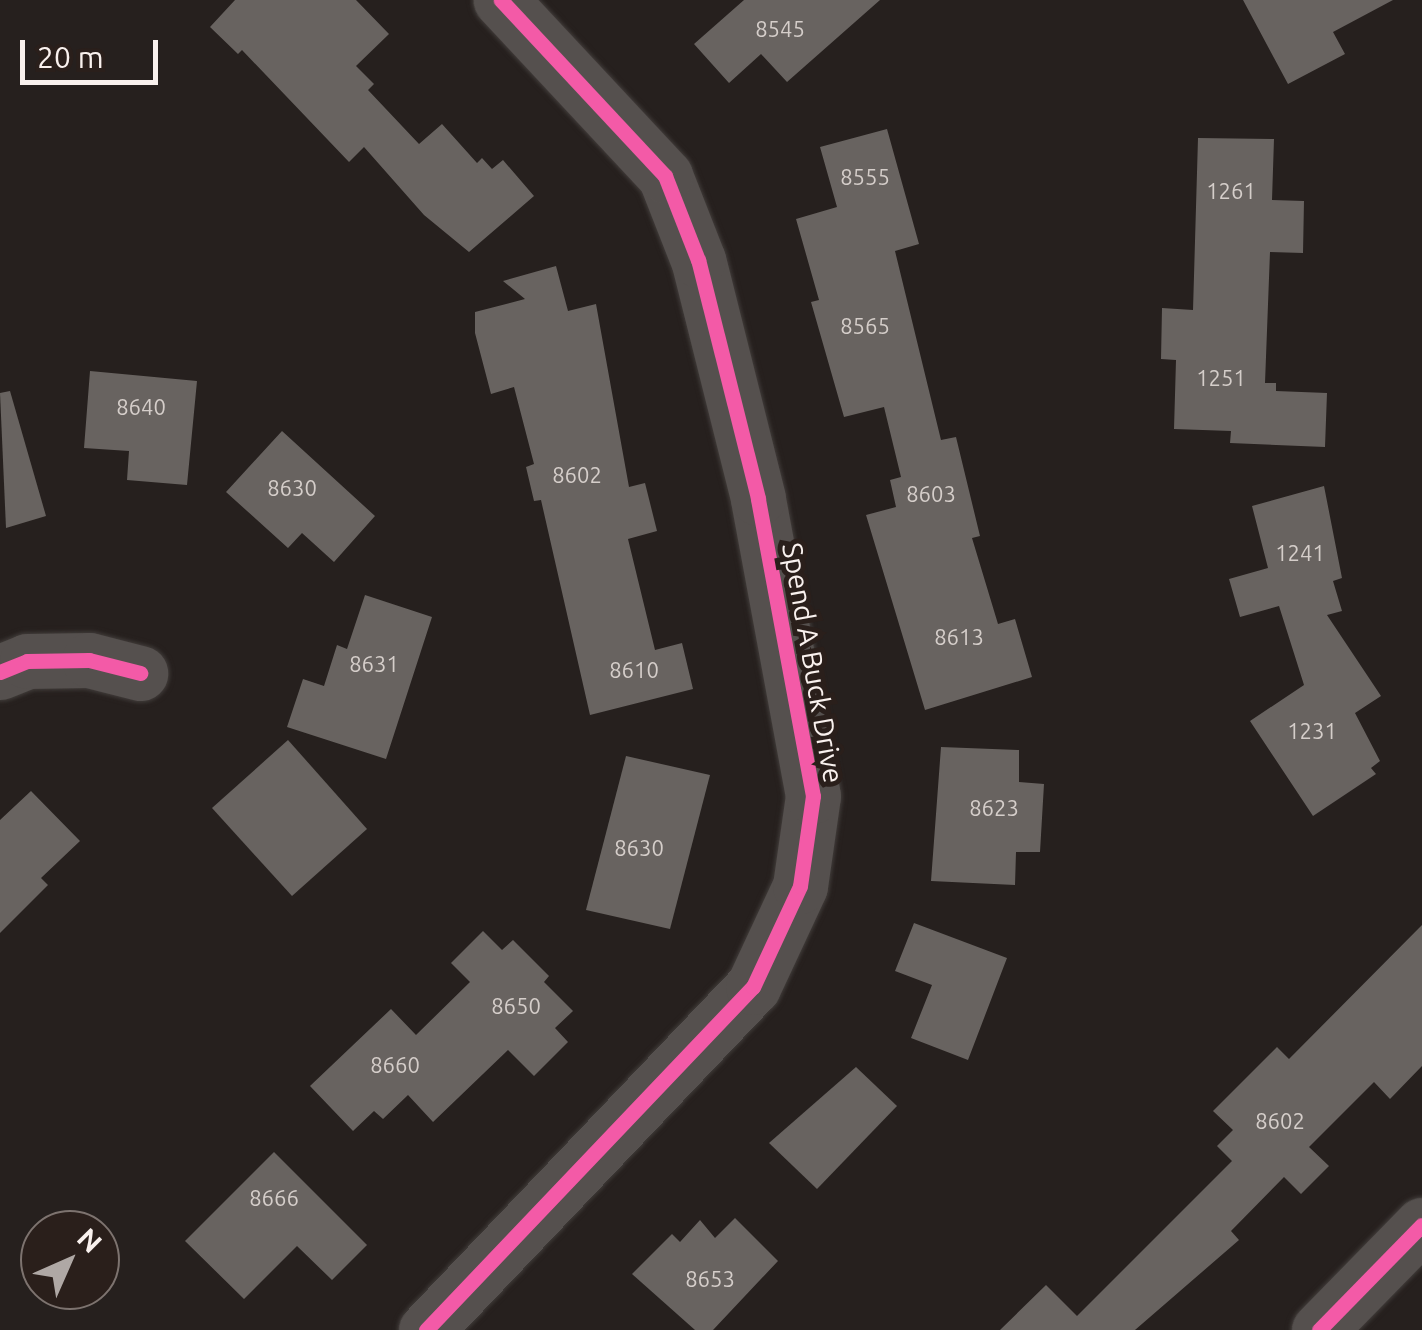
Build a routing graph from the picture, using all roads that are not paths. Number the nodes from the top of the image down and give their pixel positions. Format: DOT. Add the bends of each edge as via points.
graph roads {
  1 [pos="501,0"];
  2 [pos="0,672"];
  3 [pos="140,673"];
  4 [pos="1422,1225"];
  5 [pos="426,1330"];
  6 [pos="1319,1330"];
  1 -- 5 [label="street, Spend A Buck Drive" via="665,176 698,260 758,498 813,796 800,886 753,986"];
  2 -- 3 [label="street" via="28,661 90,660"];
  4 -- 6 [label="street"];
}
